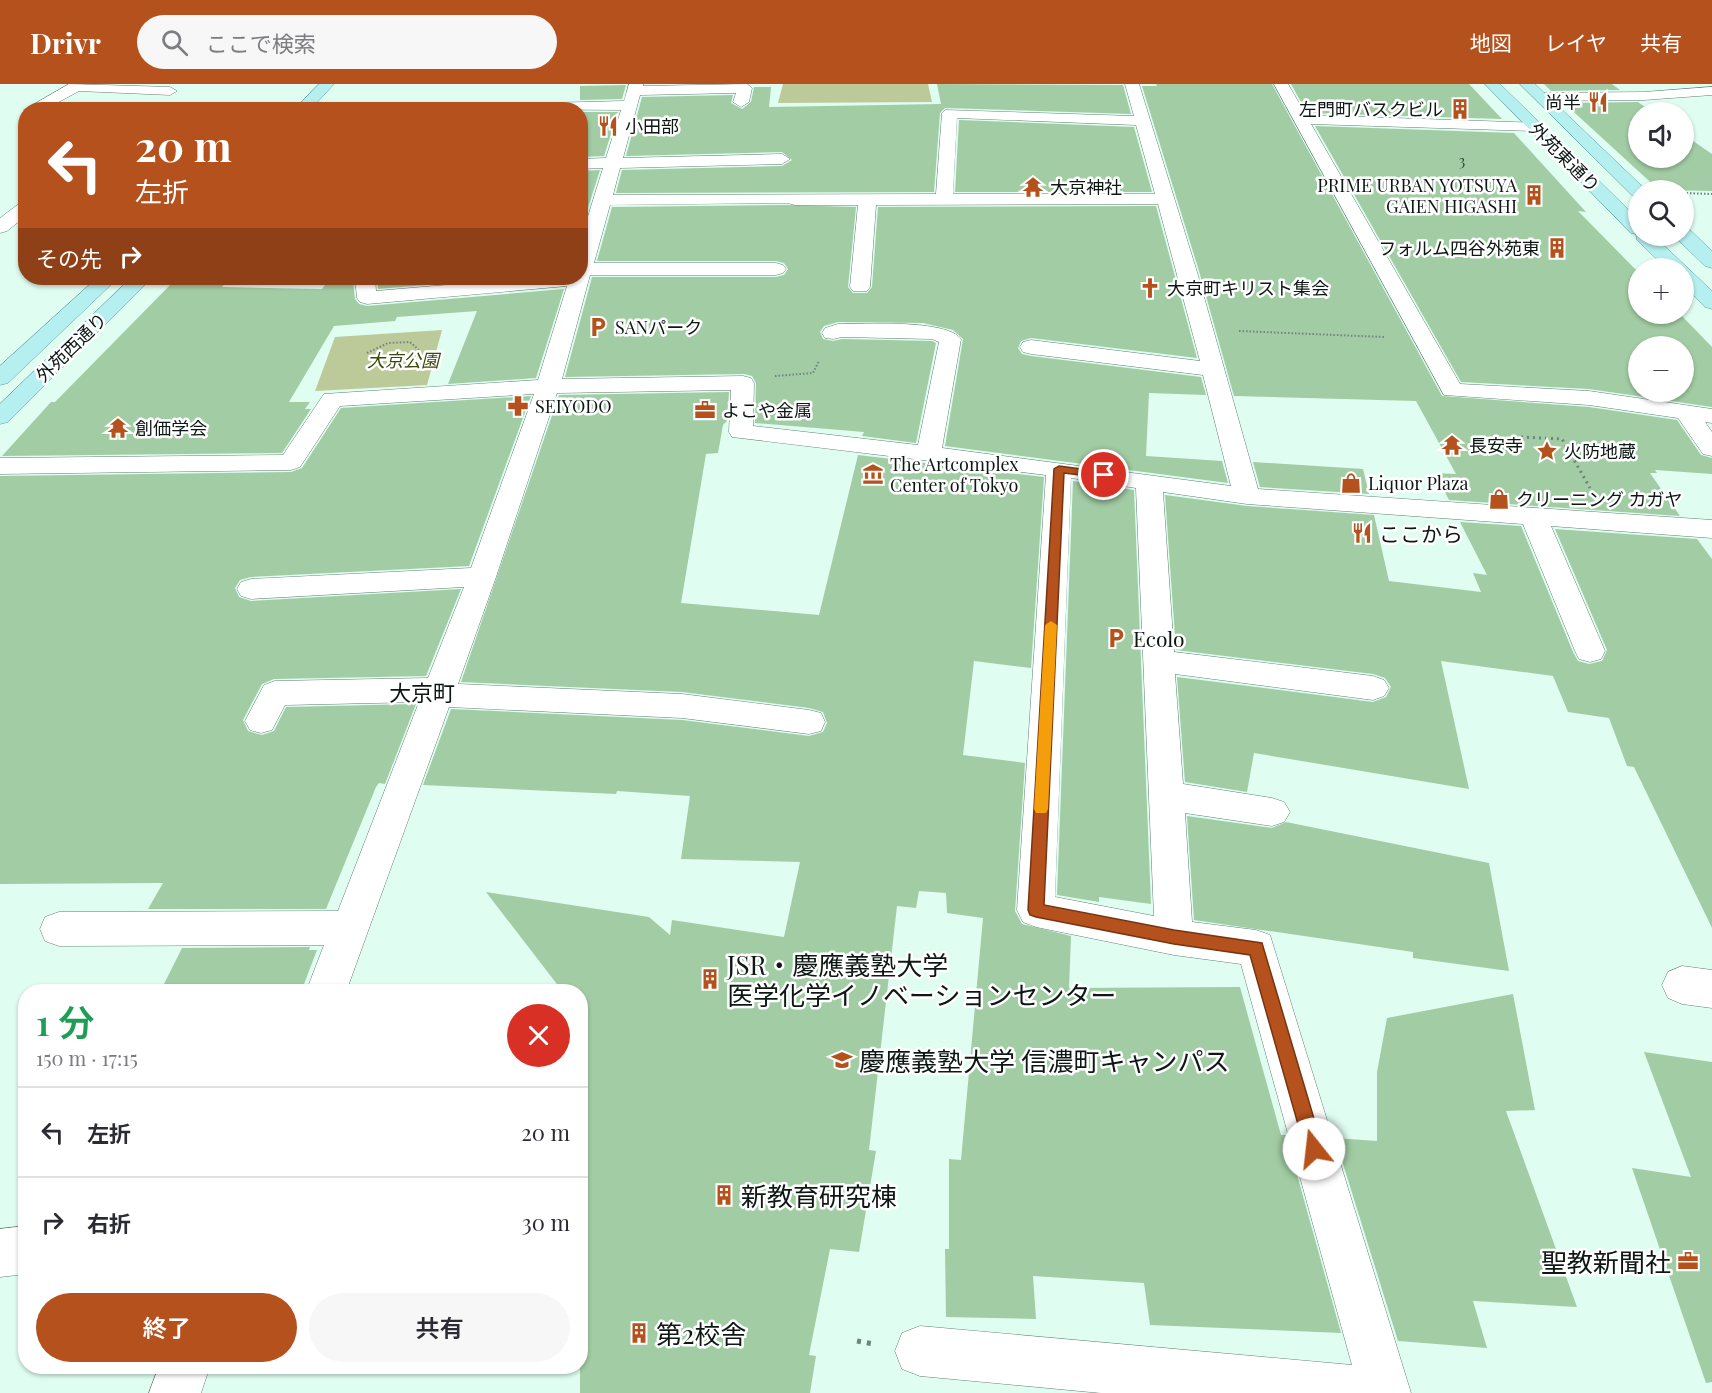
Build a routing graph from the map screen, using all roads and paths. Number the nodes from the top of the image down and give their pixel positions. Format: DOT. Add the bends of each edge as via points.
graph roads {
  1 [pos="327,84"];
  2 [pos="1132,84"];
  3 [pos="1281,84"];
  4 [pos="1492,84"];
  5 [pos="1527,84"];
  6 [pos="78,85"];
  7 [pos="174,87"];
  8 [pos="1712,91"];
  9 [pos="634,93"];
  10 [pos="1541,97"];
  11 [pos="47,102"];
  12 [pos="155,102"];
  13 [pos="309,102"];
  14 [pos="563,102"];
  15 [pos="741,102"];
  16 [pos="1300,119"];
  17 [pos="1143,121"];
  18 [pos="1534,126"];
  19 [pos="782,159"];
  20 [pos="614,161"];
  21 [pos="588,163"];
  22 [pos="1628,181"];
  23 [pos="1694,193"];
  24 [pos="1712,194"];
  25 [pos="944,199"];
  26 [pos="1165,199"];
  27 [pos="868,200"];
  28 [pos="602,203"];
  29 [pos="588,205"];
  30 [pos="0,209"];
  31 [pos="18,209"];
  32 [pos="18,214"];
  33 [pos="1628,219"];
  34 [pos="0,227"];
  35 [pos="1694,245"];
  36 [pos="1654,246"];
  37 [pos="588,253"];
  38 [pos="1667,258"];
  39 [pos="1712,262"];
  40 [pos="777,269"];
  41 [pos="588,274"];
  42 [pos="100,285"];
  43 [pos="135,285"];
  44 [pos="366,285"];
  45 [pos="483,285"];
  46 [pos="579,285"];
  47 [pos="1694,285"];
  48 [pos="860,287"];
  49 [pos="1712,303"];
  50 [pos="1202,330"];
  51 [pos="833,333"];
  52 [pos="1422,339"];
  53 [pos="1031,347"];
  54 [pos="366,353"];
  55 [pos="1213,369"];
  56 [pos="0,378"];
  57 [pos="743,383"];
  58 [pos="548,386"];
  59 [pos="401,395"];
  60 [pos="1688,414"];
  61 [pos="1712,416"];
  62 [pos="0,417"];
  63 [pos="1521,437"];
  64 [pos="1712,449"];
  65 [pos="928,453"];
  66 [pos="0,466"];
  67 [pos="1059,469"];
  68 [pos="1149,481"];
  69 [pos="1247,496"];
  70 [pos="1533,516"];
  71 [pos="1610,522"];
  72 [pos="1712,529"];
  73 [pos="482,577"];
  74 [pos="251,589"];
  75 [pos="1590,651"];
  76 [pos="1159,661"];
  77 [pos="1373,688"];
  78 [pos="439,692"];
  79 [pos="261,721"];
  80 [pos="809,722"];
  81 [pos="1166,796"];
  82 [pos="1272,812"];
  83 [pos="350,928"];
  84 [pos="59,930"];
  85 [pos="1174,937"];
  86 [pos="329,984"];
  87 [pos="18,1251"];
  88 [pos="0,1253"];
  89 [pos="920,1351"];
  90 [pos="182,1374"];
  91 [pos="175,1393"];
  92 [pos="1378,1393"];
  93 [pos="1385,1393"];
  1 -- 13 [label="main road"];
  2 -- 17 [label="street"];
  3 -- 16 [label="street"];
  4 -- 18 [label="main road, 外苑東通り"];
  5 -- 10 [label="main road, 外苑東通り"];
  6 -- 7 [label="street"];
  6 -- 11 [label="street"];
  7 -- 12 [label="street"];
  8 -- 10 [label="street"];
  9 -- 14 [label="street"];
  9 -- 15 [label="street" via="745,88"];
  9 -- 20 [label="street"];
  10 -- 22 [label="main road, 外苑東通り"];
  16 -- 18 [label="street"];
  16 -- 52 [label="street"];
  17 -- 25 [label="street" via="950,113"];
  17 -- 26 [label="street"];
  18 -- 33 [label="main road, 外苑東通り"];
  19 -- 20 [label="street"];
  20 -- 21 [label="street"];
  20 -- 28 [label="street"];
  23 -- 24 [label="path"];
  25 -- 26 [label="street"];
  25 -- 27 [label="street"];
  26 -- 50 [label="street"];
  27 -- 28 [label="street"];
  27 -- 48 [label="street"];
  28 -- 29 [label="street"];
  28 -- 37 [label="street"];
  30 -- 31 [label="street"];
  32 -- 34 [label="street"];
  35 -- 39 [label="main road"];
  36 -- 38 [label="main road"];
  40 -- 41 [label="street"];
  42 -- 56 [label="main road, 外苑西通り"];
  43 -- 62 [label="main road, 外苑西通り"];
  44 -- 45 [label="street" via="367,298"];
  46 -- 58 [label="street"];
  47 -- 49 [label="main road"];
  50 -- 52 [label="path"];
  50 -- 55 [label="street"];
  51 -- 57 [label="path" via="813,374 752,378"];
  51 -- 65 [label="street" via="935,333 950,339"];
  52 -- 60 [label="street" via="1452,390 1589,398"];
  53 -- 55 [label="street"];
  54 -- 59 [label="path" via="388,343 410,342 420,351"];
  55 -- 69 [label="street"];
  57 -- 58 [label="street"];
  57 -- 65 [label="street" via="741,432"];
  58 -- 59 [label="street"];
  58 -- 73 [label="street"];
  59 -- 66 [label="street" via="332,399 291,462"];
  60 -- 61 [label="street"];
  60 -- 64 [label="street"];
  63 -- 71 [label="path" via="1562,439"];
  65 -- 67 [label="street"];
  67 -- 68 [label="street"];
  67 -- 85 [label="street" via="1036,910"];
  68 -- 69 [label="street"];
  68 -- 76 [label="street"];
  69 -- 70 [label="street"];
  70 -- 71 [label="street"];
  70 -- 75 [label="street"];
  71 -- 72 [label="street"];
  73 -- 74 [label="street"];
  73 -- 78 [label="street"];
  76 -- 77 [label="street"];
  76 -- 81 [label="street"];
  78 -- 79 [label="street" via="274,693"];
  78 -- 80 [label="street" via="682,706"];
  78 -- 83 [label="street"];
  81 -- 82 [label="street"];
  81 -- 85 [label="street"];
  83 -- 84 [label="street"];
  83 -- 86 [label="street"];
  85 -- 93 [label="street" via="1256,948"];
  87 -- 88 [label="street"];
  89 -- 92 [label="street"];
  90 -- 91 [label="street"];
}
